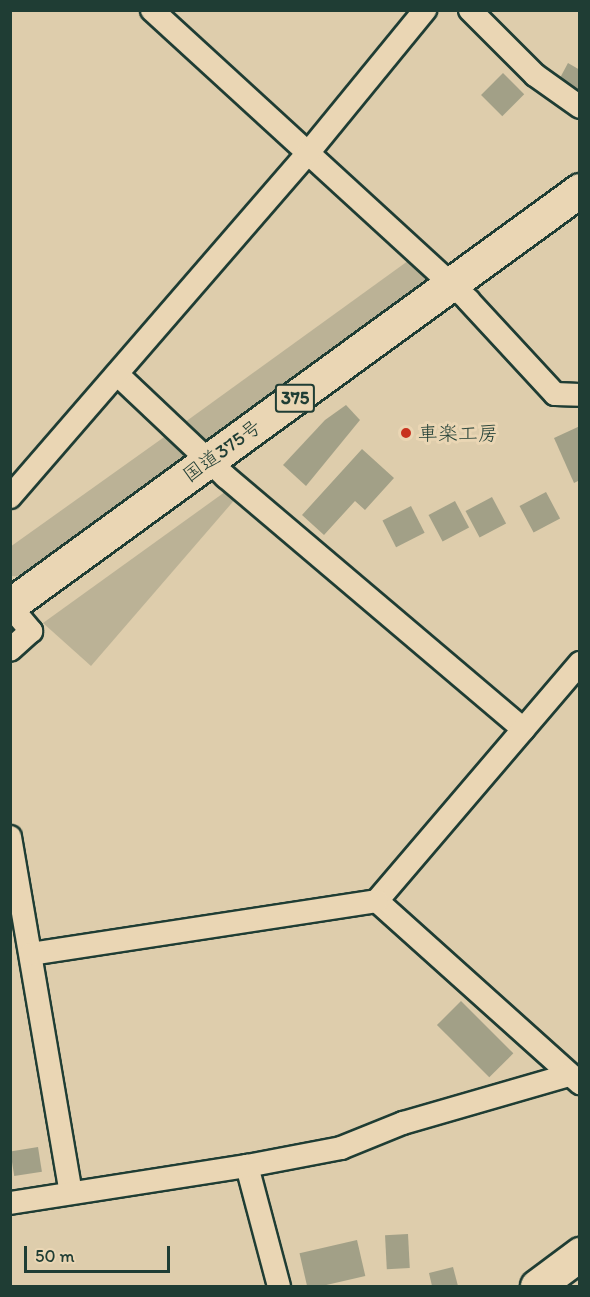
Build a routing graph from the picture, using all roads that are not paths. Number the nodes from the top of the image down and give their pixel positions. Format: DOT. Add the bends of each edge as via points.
graph roads {
  1 [pos="152,10"];
  2 [pos="425,10"];
  3 [pos="470,10"];
  4 [pos="579,107"];
  5 [pos="308,153"];
  6 [pos="579,190"];
  7 [pos="451,284"];
  8 [pos="117,374"];
  9 [pos="579,395"];
  10 [pos="209,460"];
  11 [pos="10,497"];
  12 [pos="10,606"];
  13 [pos="10,650"];
  14 [pos="579,663"];
  15 [pos="523,729"];
  16 [pos="10,837"];
  17 [pos="377,901"];
  18 [pos="31,954"];
  19 [pos="574,1079"];
  20 [pos="247,1166"];
  21 [pos="71,1192"];
  22 [pos="10,1203"];
  23 [pos="579,1254"];
  24 [pos="279,1287"];
  25 [pos="537,1287"];
  1 -- 5 [label="street"];
  2 -- 5 [label="street"];
  3 -- 4 [label="street" via="535,75"];
  5 -- 7 [label="street"];
  5 -- 8 [label="street"];
  6 -- 7 [label="main road, 国道375号 / 375"];
  7 -- 9 [label="street" via="555,394"];
  7 -- 10 [label="main road, 国道375号 / 375"];
  8 -- 10 [label="street"];
  8 -- 11 [label="street"];
  10 -- 12 [label="main road, 国道375号 / 375"];
  10 -- 15 [label="street"];
  12 -- 13 [label="street" via="31,631"];
  14 -- 15 [label="street"];
  15 -- 17 [label="street"];
  16 -- 18 [label="street"];
  17 -- 18 [label="street"];
  17 -- 19 [label="street"];
  18 -- 21 [label="street"];
  19 -- 20 [label="street" via="404,1123 341,1148"];
  20 -- 21 [label="street"];
  20 -- 24 [label="street"];
  21 -- 22 [label="street"];
  23 -- 25 [label="main road"];
}
